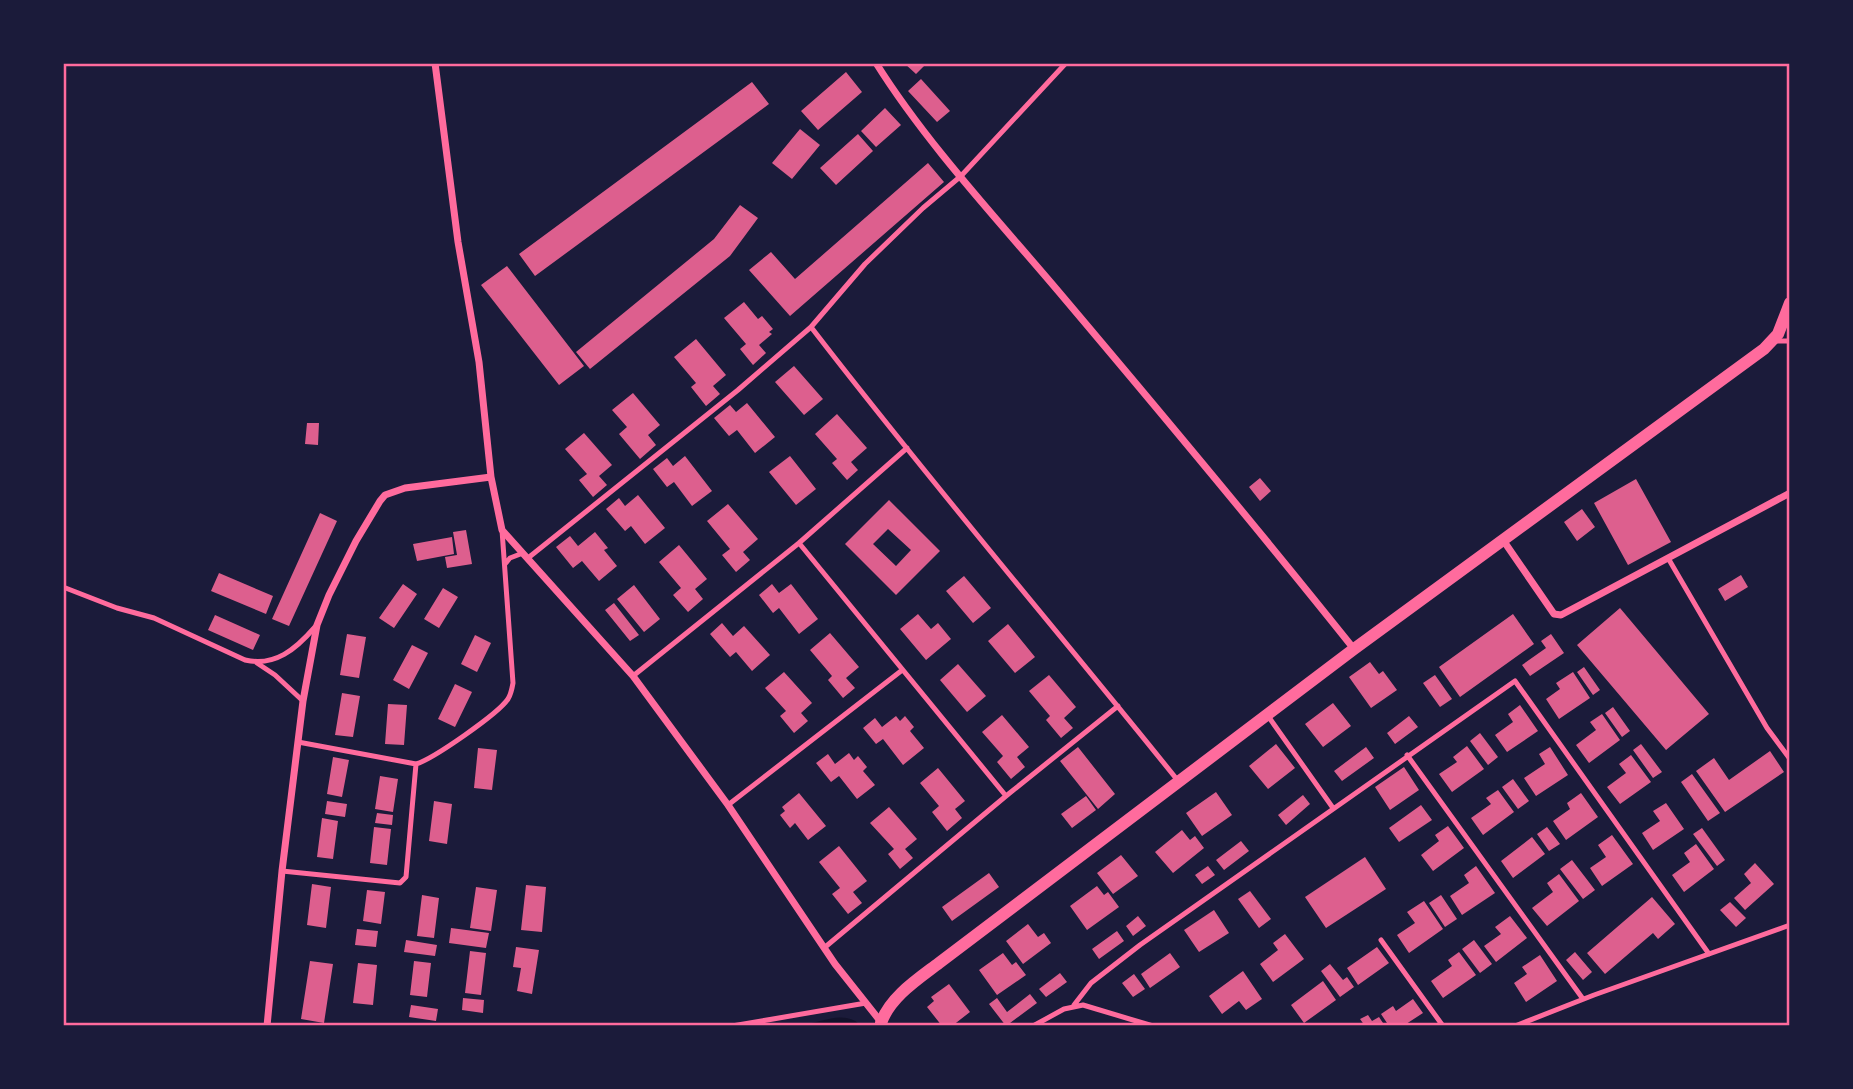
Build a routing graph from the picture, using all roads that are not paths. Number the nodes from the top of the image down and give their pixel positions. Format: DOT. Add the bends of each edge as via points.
graph roads {
  1 [pos="435,63"];
  2 [pos="876,63"];
  3 [pos="1066,63"];
  4 [pos="961,176"];
  5 [pos="1790,303"];
  6 [pos="811,327"];
  7 [pos="1773,341"];
  8 [pos="1790,341"];
  9 [pos="907,448"];
  10 [pos="491,477"];
  11 [pos="1790,493"];
  12 [pos="502,530"];
  13 [pos="1503,540"];
  14 [pos="799,543"];
  15 [pos="525,556"];
  16 [pos="1668,558"];
  17 [pos="504,565"];
  18 [pos="63,587"];
  19 [pos="317,625"];
  20 [pos="1354,649"];
  21 [pos="255,662"];
  22 [pos="901,671"];
  23 [pos="633,676"];
  24 [pos="303,701"];
  25 [pos="1118,706"];
  26 [pos="1267,716"];
  27 [pos="298,742"];
  28 [pos="1407,755"];
  29 [pos="1790,759"];
  30 [pos="416,764"];
  31 [pos="1178,782"];
  32 [pos="1006,796"];
  33 [pos="728,806"];
  34 [pos="1333,808"];
  35 [pos="282,871"];
  36 [pos="1790,925"];
  37 [pos="1381,940"];
  38 [pos="824,948"];
  39 [pos="1709,954"];
  40 [pos="1583,999"];
  41 [pos="866,1003"];
  42 [pos="1074,1005"];
  43 [pos="881,1024"];
  44 [pos="267,1026"];
  45 [pos="732,1026"];
  46 [pos="1033,1026"];
  47 [pos="1153,1026"];
  48 [pos="1443,1026"];
  49 [pos="1515,1026"];
  1 -- 10 [label="street" via="479,362"];
  2 -- 4 [label="street"];
  3 -- 4 [label="lane"];
  4 -- 6 [label="lane" via="865,264"];
  4 -- 20 [label="street"];
  5 -- 7 [label="street"];
  6 -- 9 [label="lane"];
  6 -- 15 [label="lane" via="738,390"];
  7 -- 8 [label="lane"];
  7 -- 13 [label="street"];
  9 -- 14 [label="lane"];
  9 -- 25 [label="lane"];
  10 -- 12 [label="street"];
  10 -- 19 [label="street" via="405,488 385,495 356,541"];
  11 -- 16 [label="street"];
  12 -- 15 [label="street"];
  12 -- 17 [label="lane"];
  13 -- 16 [label="street" via="1558,615"];
  13 -- 20 [label="street"];
  14 -- 22 [label="lane"];
  14 -- 23 [label="lane"];
  15 -- 17 [label="lane" via="510,558"];
  15 -- 23 [label="street"];
  16 -- 29 [label="lane"];
  17 -- 30 [label="lane" via="513,683 510,697 478,725"];
  18 -- 21 [label="lane" via="154,618"];
  19 -- 21 [label="lane" via="282,656"];
  19 -- 24 [label="street"];
  20 -- 26 [label="street"];
  21 -- 24 [label="lane"];
  22 -- 32 [label="lane"];
  22 -- 33 [label="lane"];
  23 -- 33 [label="street"];
  24 -- 27 [label="street"];
  25 -- 31 [label="lane"];
  25 -- 32 [label="lane"];
  26 -- 31 [label="street"];
  26 -- 34 [label="lane"];
  27 -- 30 [label="lane"];
  27 -- 35 [label="street"];
  28 -- 34 [label="lane"];
  28 -- 39 [label="lane" via="1515,681"];
  28 -- 40 [label="lane"];
  30 -- 35 [label="lane" via="404,881 393,884"];
  31 -- 43 [label="street" via="912,984 885,1012"];
  32 -- 38 [label="lane"];
  33 -- 38 [label="street"];
  34 -- 42 [label="lane" via="1091,982"];
  35 -- 44 [label="street"];
  36 -- 39 [label="lane"];
  37 -- 48 [label="lane"];
  38 -- 41 [label="street"];
  39 -- 40 [label="lane"];
  40 -- 49 [label="lane"];
  41 -- 43 [label="street"];
  41 -- 45 [label="lane"];
  42 -- 46 [label="lane"];
  42 -- 47 [label="lane"];
}
